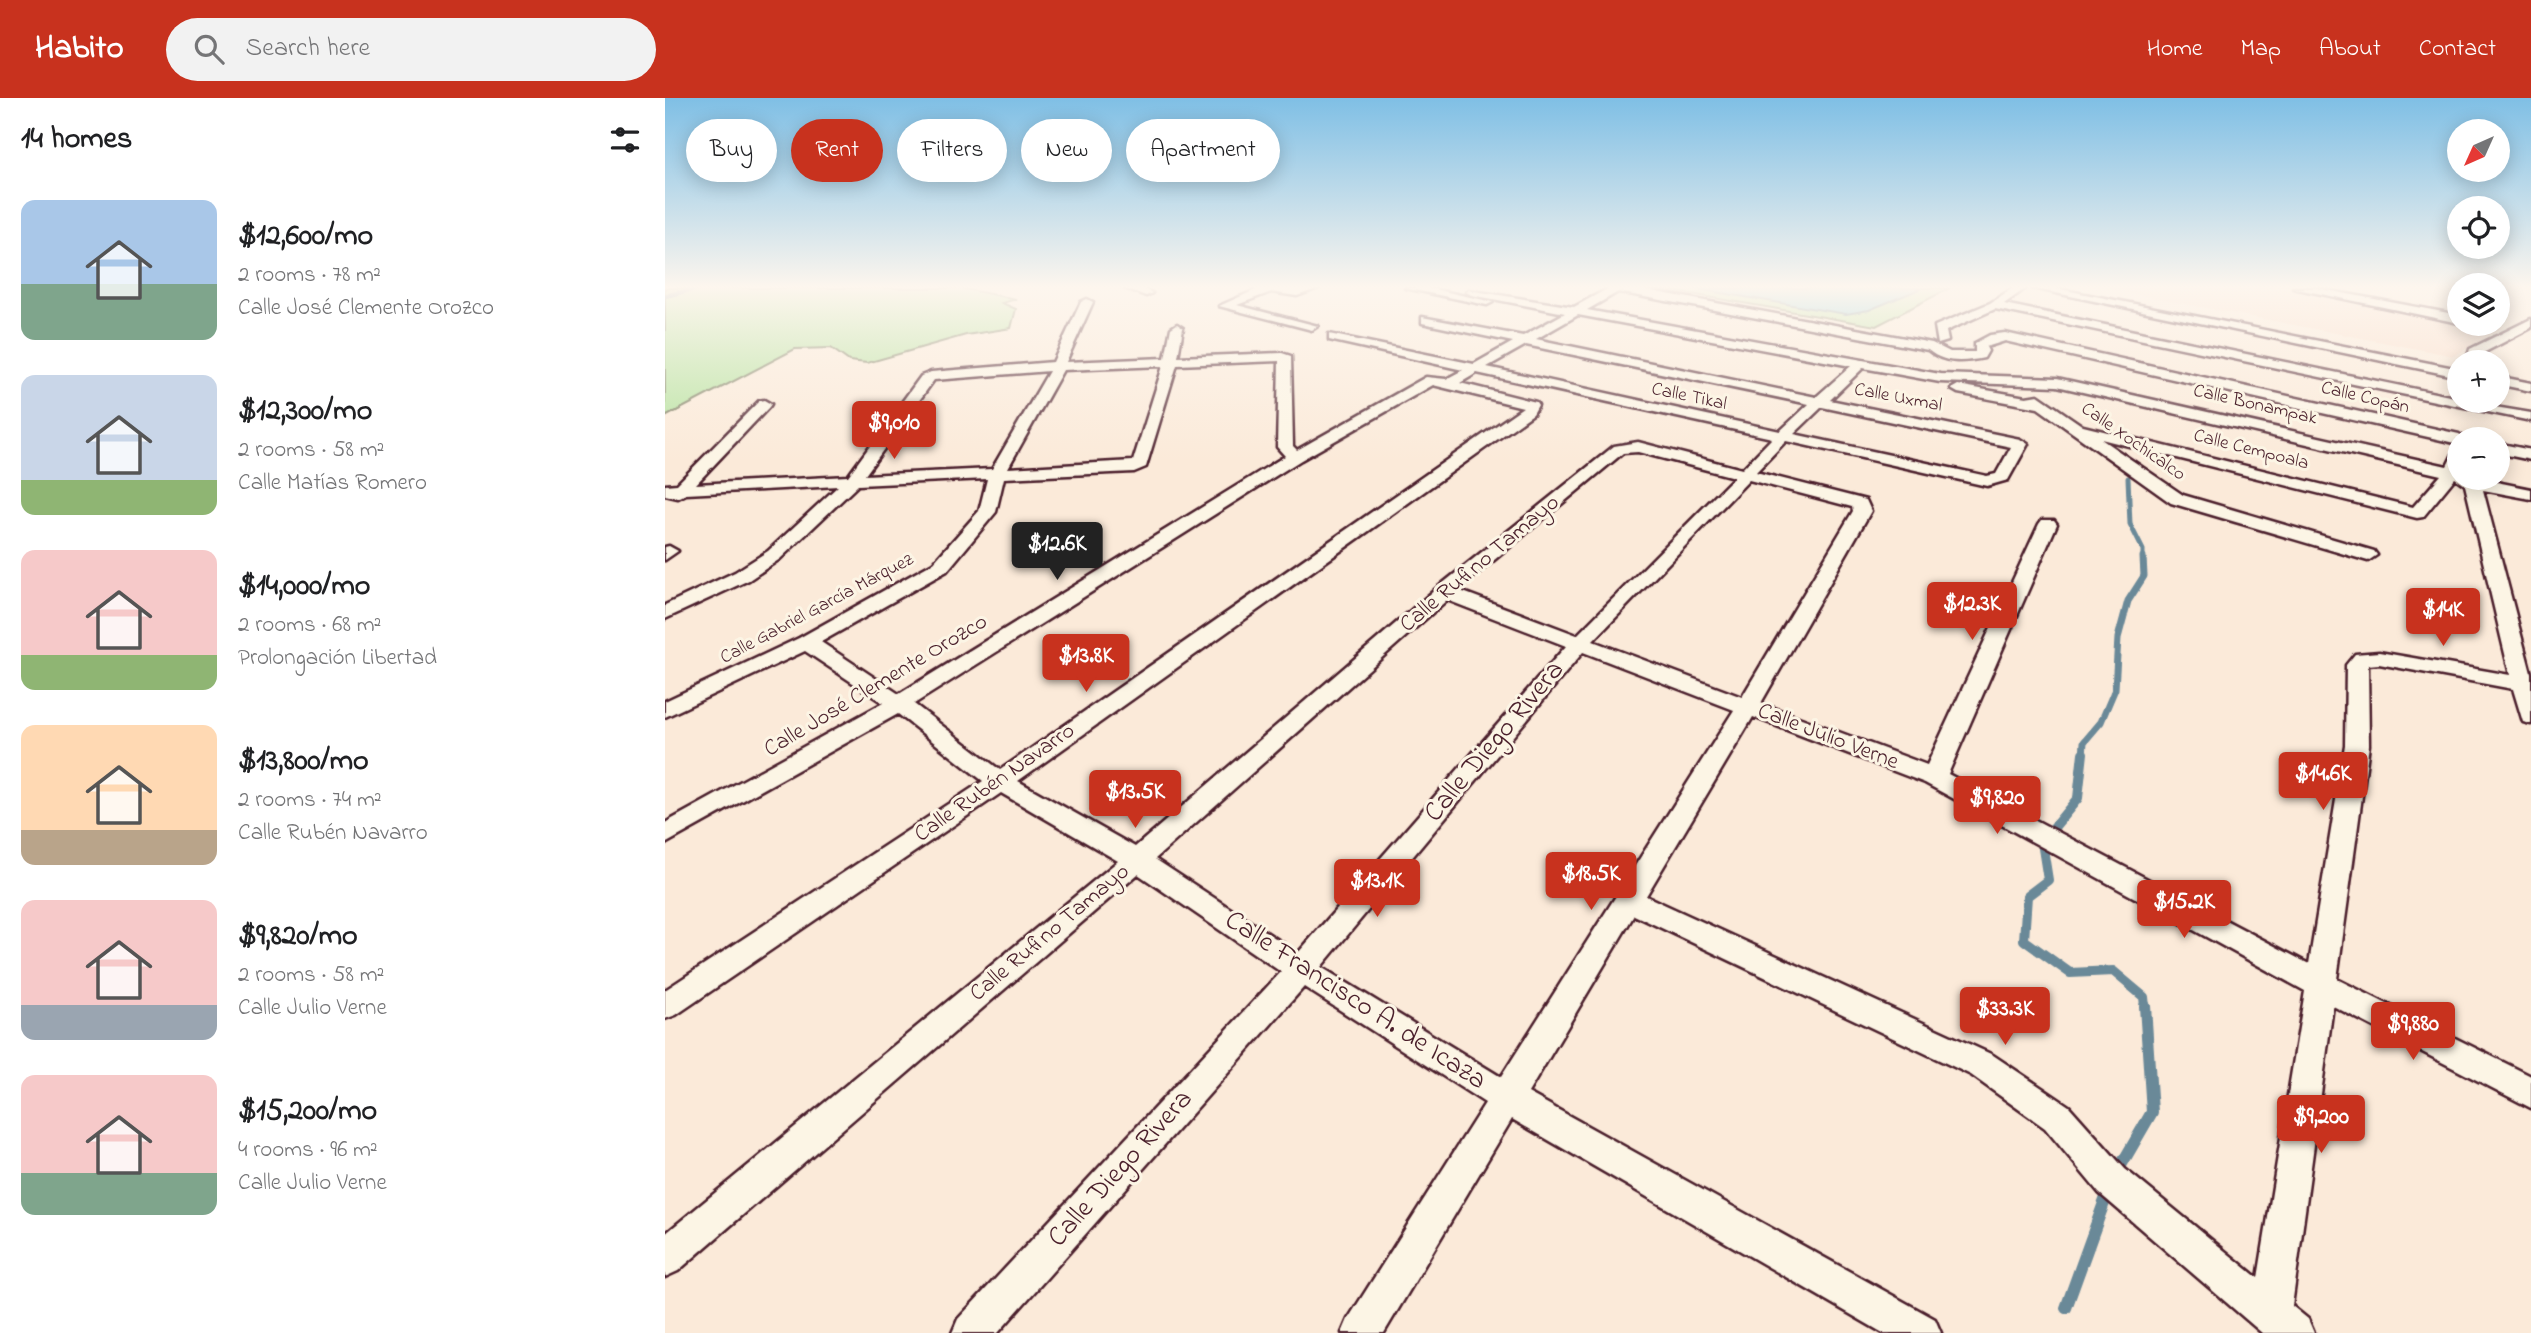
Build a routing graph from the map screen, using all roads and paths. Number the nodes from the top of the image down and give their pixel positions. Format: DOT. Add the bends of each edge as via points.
graph roads {
  1 [pos="1066,346"];
  2 [pos="1174,346"];
  3 [pos="1370,346"];
  4 [pos="1512,346"];
  5 [pos="1555,346"];
  6 [pos="1748,346"];
  7 [pos="1957,346"];
  8 [pos="2070,346"];
  9 [pos="2134,346"];
  10 [pos="2201,346"];
  11 [pos="2321,346"];
  12 [pos="2185,361"];
  13 [pos="1171,362"];
  14 [pos="1058,366"];
  15 [pos="1856,367"];
  16 [pos="1470,369"];
  17 [pos="2447,371"];
  18 [pos="2000,378"];
  19 [pos="2510,383"];
  20 [pos="1448,384"];
  21 [pos="2531,387"];
  22 [pos="1822,402"];
  23 [pos="764,404"];
  24 [pos="2045,405"];
  25 [pos="2531,417"];
  26 [pos="2469,422"];
  27 [pos="2074,428"];
  28 [pos="1782,437"];
  29 [pos="2510,451"];
  30 [pos="2531,455"];
  31 [pos="1294,457"];
  32 [pos="2447,470"];
  33 [pos="1748,474"];
  34 [pos="996,476"];
  35 [pos="1997,480"];
  36 [pos="852,482"];
  37 [pos="2447,486"];
  38 [pos="683,488"];
  39 [pos="2510,488"];
  40 [pos="665,490"];
  41 [pos="2467,490"];
  42 [pos="2531,494"];
  43 [pos="665,505"];
  44 [pos="2048,524"];
  45 [pos="2368,555"];
  46 [pos="1444,592"];
  47 [pos="665,613"];
  48 [pos="806,642"];
  49 [pos="1579,644"];
  50 [pos="2521,684"];
  51 [pos="899,704"];
  52 [pos="1748,706"];
  53 [pos="665,710"];
  54 [pos="2531,717"];
  55 [pos="1934,777"];
  56 [pos="1000,782"];
  57 [pos="665,835"];
  58 [pos="1137,860"];
  59 [pos="1628,900"];
  60 [pos="1301,970"];
  61 [pos="2320,985"];
  62 [pos="665,1006"];
  63 [pos="2531,1093"];
  64 [pos="1506,1098"];
  65 [pos="665,1258"];
  66 [pos="2282,1325"];
  67 [pos="972,1333"];
  68 [pos="1362,1333"];
  69 [pos="1921,1333"];
  1 -- 14 [label="street, Calle Gabriel García Márquez"];
  2 -- 13 [label="street"];
  3 -- 16 [label="street, Calle Tikal"];
  4 -- 16 [label="street, Calle José Clemente Orozco"];
  5 -- 22 [label="street, Calle Uxmal"];
  6 -- 15 [label="street"];
  7 -- 18 [label="street, Calle Xochicalco"];
  8 -- 12 [label="street, Calle Copán"];
  9 -- 12 [label="street"];
  10 -- 12 [label="street"];
  11 -- 17 [label="street"];
  12 -- 26 [label="street, Calle Copán"];
  12 -- 26 [label="street"];
  13 -- 14 [label="street"];
  13 -- 31 [label="street" via="1286,359 1285,447"];
  13 -- 34 [label="street" via="1140,464 1125,469"];
  14 -- 34 [label="street, Calle Gabriel García Márquez"];
  14 -- 36 [label="street" via="931,376"];
  15 -- 18 [label="street" via="1949,379"];
  15 -- 22 [label="street, Calle Diego Rivera"];
  15 -- 24 [label="street"];
  16 -- 20 [label="street, Calle José Clemente Orozco"];
  16 -- 28 [label="street, Calle Tikal"];
  18 -- 24 [label="street, Calle Xochicalco"];
  18 -- 32 [label="street, Calle Bonampak" via="2057,382"];
  19 -- 21 [label="street"];
  20 -- 31 [label="street, Calle José Clemente Orozco" via="1431,380"];
  20 -- 56 [label="street, Calle Rubén Navarro" via="1531,405"];
  22 -- 28 [label="street, Calle Diego Rivera"];
  22 -- 35 [label="street, Calle Uxmal" via="2019,442"];
  23 -- 38 [label="street"];
  24 -- 27 [label="street, Calle Xochicalco"];
  25 -- 26 [label="street"];
  27 -- 37 [label="street, Calle Cempoala" via="2417,513"];
  27 -- 45 [label="street, Calle Xochicalco" via="2177,499"];
  28 -- 33 [label="street, Calle Diego Rivera"];
  28 -- 35 [label="street, Calle Tikal"];
  29 -- 30 [label="street"];
  31 -- 51 [label="street, Calle José Clemente Orozco"];
  33 -- 46 [label="street, Calle Rufino Tamayo" via="1628,446 1619,449"];
  33 -- 49 [label="street, Calle Diego Rivera"];
  33 -- 52 [label="street" via="1862,507"];
  34 -- 36 [label="street"];
  34 -- 48 [label="street, Calle Gabriel García Márquez" via="986,512 940,567"];
  36 -- 38 [label="street"];
  36 -- 47 [label="street" via="773,555 742,576"];
  38 -- 40 [label="street"];
  38 -- 43 [label="street"];
  39 -- 42 [label="street, Calle Bonampak"];
  41 -- 50 [label="street"];
  44 -- 55 [label="street"];
  46 -- 49 [label="street, Calle Julio Verne"];
  46 -- 58 [label="street, Calle Rufino Tamayo"];
  48 -- 51 [label="street, Calle Francisco A. de Icaza"];
  48 -- 53 [label="street, Calle Gabriel García Márquez"];
  49 -- 52 [label="street, Calle Julio Verne"];
  49 -- 60 [label="street, Calle Diego Rivera"];
  50 -- 54 [label="street"];
  50 -- 61 [label="street" via="2379,658 2362,659 2357,664 2357,745"];
  51 -- 56 [label="street, Calle Francisco A. de Icaza"];
  51 -- 57 [label="street, Calle José Clemente Orozco"];
  52 -- 55 [label="street, Calle Julio Verne"];
  52 -- 59 [label="street"];
  55 -- 61 [label="street, Calle Julio Verne"];
  56 -- 58 [label="street, Calle Francisco A. de Icaza"];
  56 -- 62 [label="street, Calle Rubén Navarro"];
  58 -- 60 [label="street, Calle Francisco A. de Icaza"];
  58 -- 65 [label="street, Calle Rufino Tamayo"];
  59 -- 64 [label="street"];
  59 -- 66 [label="street" via="1982,1065 2057,1117 2112,1181"];
  60 -- 64 [label="street, Calle Francisco A. de Icaza"];
  60 -- 67 [label="street, Calle Diego Rivera"];
  61 -- 63 [label="street, Calle Julio Verne"];
  61 -- 66 [label="street"];
  64 -- 68 [label="street"];
  64 -- 69 [label="street, Calle Francisco A. de Icaza"];
}
